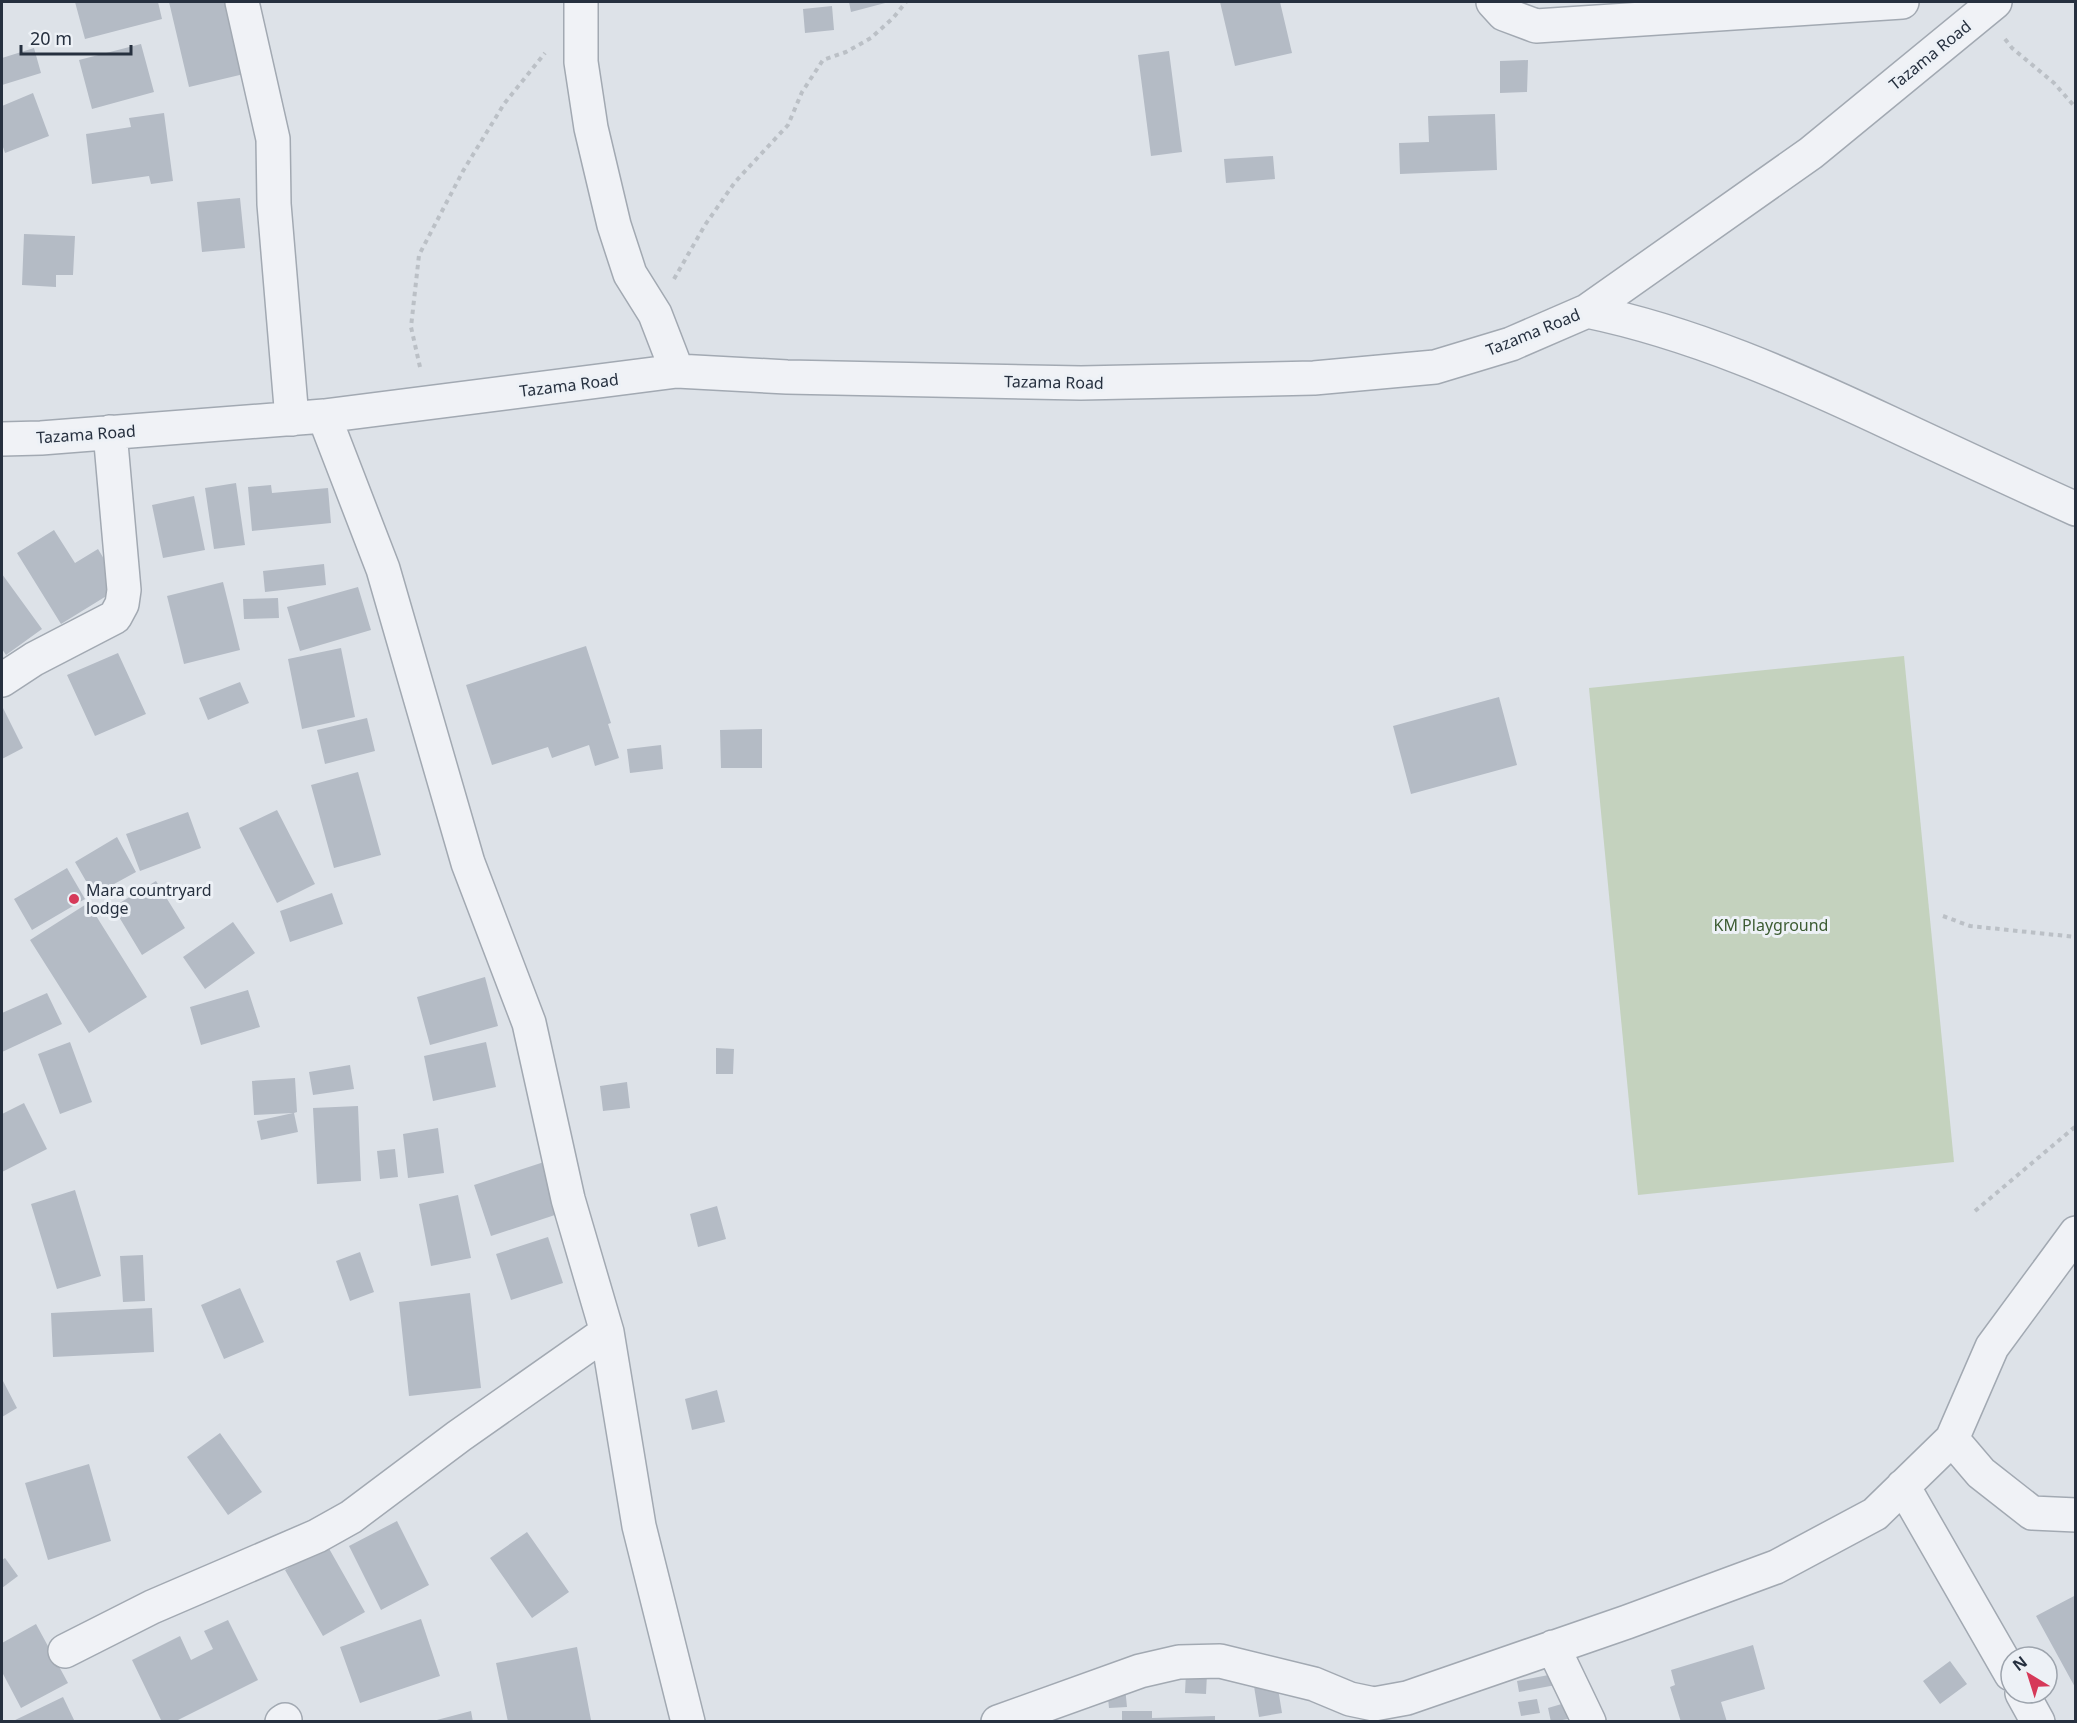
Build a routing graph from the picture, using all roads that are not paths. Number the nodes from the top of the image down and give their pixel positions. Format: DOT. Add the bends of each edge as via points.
graph roads {
  1 [pos="242,2"];
  2 [pos="1493,2"];
  3 [pos="1902,2"];
  4 [pos="581,6"];
  5 [pos="1989,6"];
  6 [pos="1587,311"];
  7 [pos="677,371"];
  8 [pos="324,416"];
  9 [pos="292,419"];
  10 [pos="110,432"];
  11 [pos="2,440"];
  12 [pos="2076,509"];
  13 [pos="2,680"];
  14 [pos="2076,1233"];
  15 [pos="607,1332"];
  16 [pos="1952,1439"];
  17 [pos="1903,1486"];
  18 [pos="2076,1515"];
  19 [pos="1553,1647"];
  20 [pos="65,1651"];
  21 [pos="1999,1653"];
  22 [pos="2029,1705"];
  23 [pos="688,1722"];
  24 [pos="999,1722"];
  25 [pos="1589,1722"];
  26 [pos="2038,1722"];
  1 -- 9 [label="street" via="273,139 274,204"];
  2 -- 3 [label="street" via="1504,14 1536,26"];
  4 -- 7 [label="street" via="581,62 591,128 614,225 630,274 655,314"];
  5 -- 6 [label="street, Tazama Road" via="1811,153"];
  6 -- 7 [label="street, Tazama Road" via="1511,344 1435,367 1314,378 1081,383"];
  6 -- 12 [label="street" via="1700,341 1808,384"];
  7 -- 8 [label="street, Tazama Road"];
  8 -- 9 [label="street, Tazama Road"];
  8 -- 15 [label="street" via="383,569 468,863 529,1023 568,1199"];
  9 -- 10 [label="street, Tazama Road"];
  10 -- 11 [label="street, Tazama Road"];
  10 -- 13 [label="street" via="122,604 115,617"];
  14 -- 16 [label="street" via="1992,1347"];
  15 -- 20 [label="street" via="351,1517"];
  15 -- 23 [label="street" via="639,1526"];
  16 -- 17 [label="street"];
  16 -- 18 [label="street" via="1981,1473 2032,1513"];
  17 -- 19 [label="street" via="1875,1514 1776,1567"];
  17 -- 21 [label="street"];
  19 -- 24 [label="street" via="1407,1698 1374,1704 1220,1660 1179,1662 1140,1671"];
  19 -- 25 [label="street"];
  22 -- 26 [label="street"];
}
